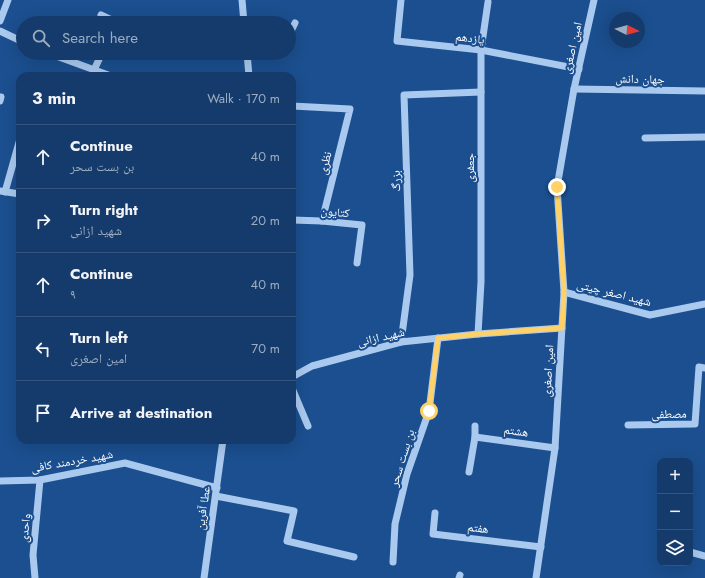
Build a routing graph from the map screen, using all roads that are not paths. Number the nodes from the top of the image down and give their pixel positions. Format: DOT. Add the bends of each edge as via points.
graph roads {
  1 [pos="8,0"];
  2 [pos="242,0"];
  3 [pos="401,0"];
  4 [pos="594,0"];
  5 [pos="488,2"];
  6 [pos="101,14"];
  7 [pos="105,16"];
  8 [pos="243,16"];
  9 [pos="0,21"];
  10 [pos="0,31"];
  11 [pos="16,39"];
  12 [pos="480,50"];
  13 [pos="67,60"];
  14 [pos="99,60"];
  15 [pos="248,60"];
  16 [pos="579,69"];
  17 [pos="94,70"];
  18 [pos="99,72"];
  19 [pos="249,72"];
  20 [pos="574,89"];
  21 [pos="705,91"];
  22 [pos="481,92"];
  23 [pos="296,106"];
  24 [pos="705,137"];
  25 [pos="645,138"];
  26 [pos="16,151"];
  27 [pos="2,192"];
  28 [pos="16,194"];
  29 [pos="296,220"];
  30 [pos="322,221"];
  31 [pos="357,263"];
  32 [pos="564,292"];
  33 [pos="705,304"];
  34 [pos="562,328"];
  35 [pos="478,334"];
  36 [pos="438,338"];
  37 [pos="401,342"];
  38 [pos="705,368"];
  39 [pos="296,375"];
  40 [pos="296,398"];
  41 [pos="628,425"];
  42 [pos="308,426"];
  43 [pos="475,426"];
  44 [pos="474,437"];
  45 [pos="222,444"];
  46 [pos="555,448"];
  47 [pos="469,472"];
  48 [pos="40,480"];
  49 [pos="0,481"];
  50 [pos="217,488"];
  51 [pos="216,496"];
  52 [pos="435,513"];
  53 [pos="541,548"];
  54 [pos="693,553"];
  55 [pos="705,556"];
  56 [pos="354,557"];
  57 [pos="393,562"];
  58 [pos="35,578"];
  59 [pos="204,578"];
  60 [pos="536,578"];
  1 -- 9 [label="street"];
  2 -- 8 [label="street"];
  3 -- 12 [label="street, یازدهم" via="397,41"];
  4 -- 16 [label="street, امین اصغری"];
  5 -- 12 [label="street, جعفری"];
  6 -- 7 [label="street"];
  10 -- 11 [label="street"];
  12 -- 16 [label="street, یازدهم"];
  12 -- 22 [label="street, جعفری"];
  13 -- 17 [label="street"];
  14 -- 17 [label="street"];
  15 -- 19 [label="street"];
  16 -- 20 [label="street, امین اصغری"];
  17 -- 18 [label="street"];
  20 -- 21 [label="street, جهان دانش"];
  20 -- 32 [label="street, امین اصغری" via="557,187"];
  22 -- 35 [label="street, جعفری" via="481,282"];
  22 -- 37 [label="street, بزرگ" via="404,95 410,275"];
  23 -- 30 [label="street, نظری" via="350,109"];
  24 -- 25 [label="street"];
  26 -- 27 [label="street"];
  27 -- 28 [label="street"];
  29 -- 30 [label="street, کتایون"];
  30 -- 31 [label="street, کتایون" via="362,225"];
  32 -- 33 [label="street, شهید اصغر چیتی" via="650,315"];
  32 -- 34 [label="street, امین اصغری"];
  34 -- 35 [label="street, شهید ازانی"];
  34 -- 46 [label="street, امین اصغری"];
  35 -- 36 [label="street, شهید ازانی"];
  36 -- 37 [label="street, شهید ازانی"];
  36 -- 57 [label="street, بن بست سحر" via="429,411 395,524"];
  37 -- 39 [label="street, شهید ازانی" via="312,366"];
  38 -- 41 [label="street, مصطفی" via="699,367 695,424"];
  40 -- 42 [label="street"];
  43 -- 44 [label="street"];
  44 -- 46 [label="street, هشتم"];
  44 -- 47 [label="street"];
  45 -- 50 [label="street, عطا آفرین"];
  46 -- 53 [label="street, امین اصغری"];
  48 -- 49 [label="street, شهید خردمند کافی"];
  48 -- 50 [label="street, شهید خردمند کافی" via="125,463"];
  48 -- 58 [label="street, واحدی" via="33,555"];
  50 -- 51 [label="street, عطا آفرین"];
  51 -- 56 [label="street" via="294,511 287,541"];
  51 -- 59 [label="street, عطا آفرین"];
  52 -- 53 [label="street, هفتم" via="433,534"];
  53 -- 60 [label="street, امین اصغری"];
  54 -- 55 [label="street"];
}
